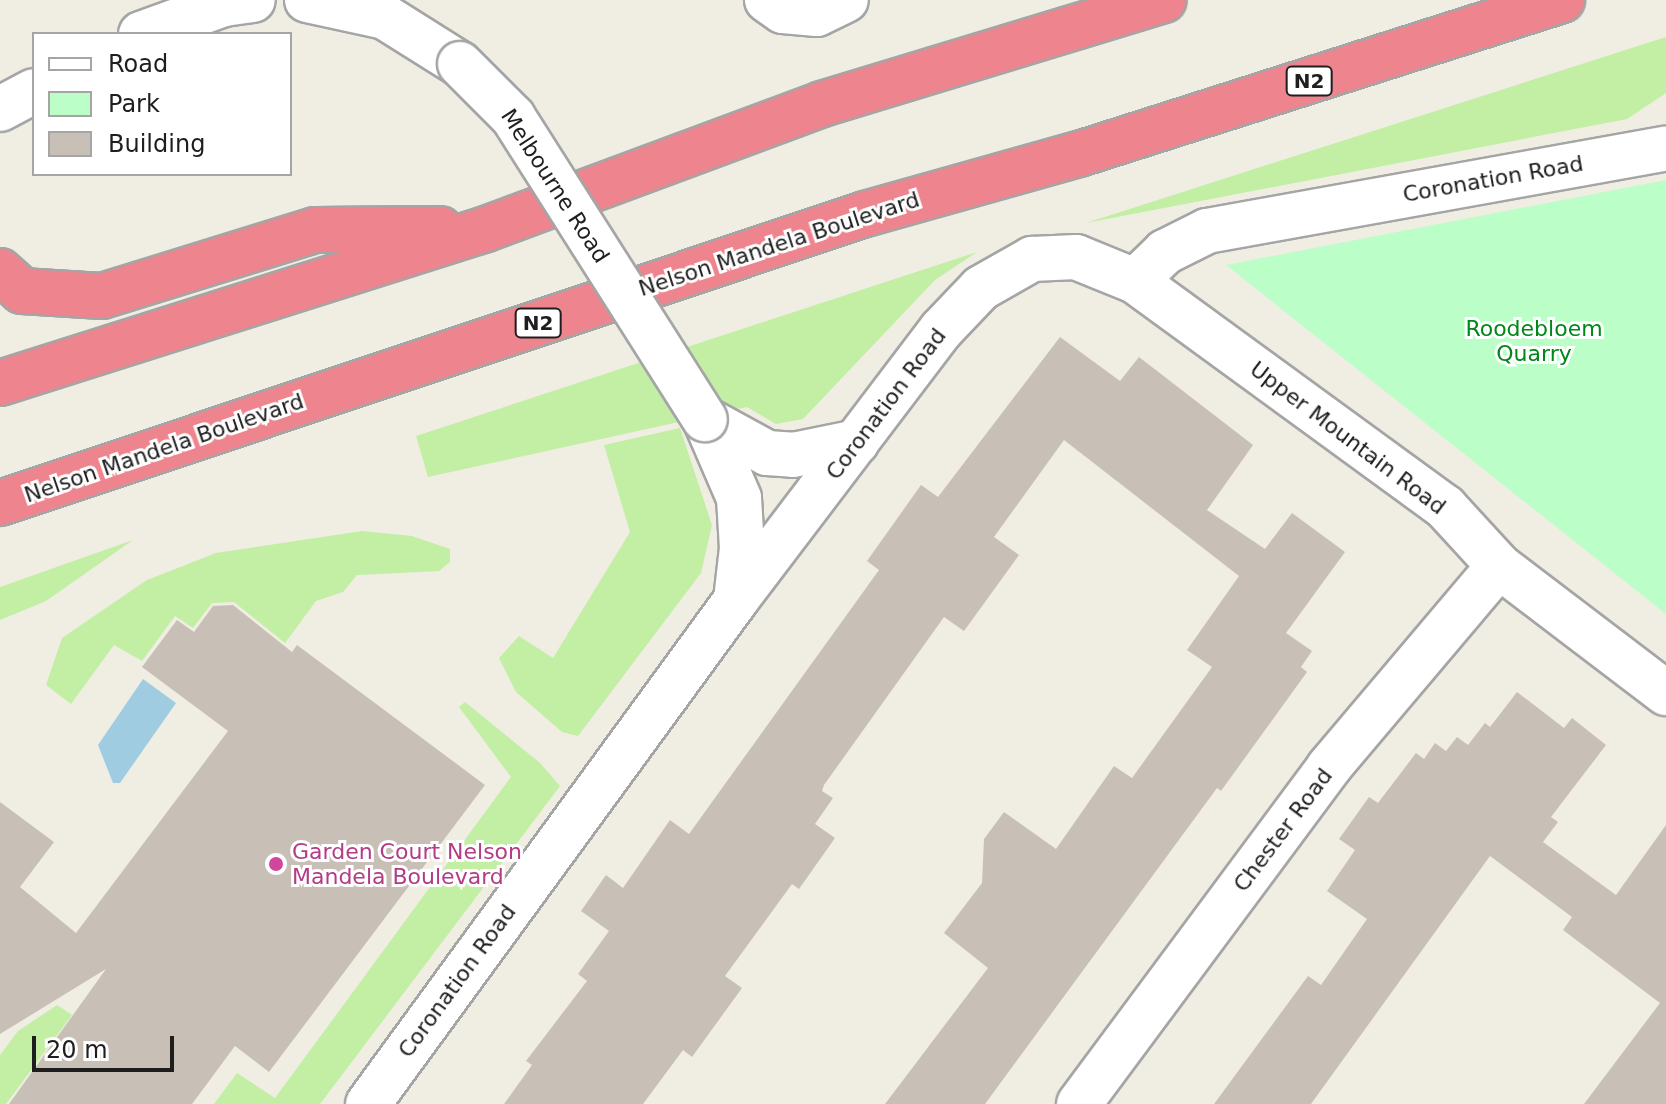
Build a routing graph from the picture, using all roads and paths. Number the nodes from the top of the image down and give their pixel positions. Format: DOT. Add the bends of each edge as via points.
graph roads {
  1 [pos="253,0"];
  2 [pos="307,0"];
  3 [pos="767,0"];
  4 [pos="1164,0"];
  5 [pos="1596,0"];
  6 [pos="844,2"];
  7 [pos="1551,4"];
  8 [pos="147,32"];
  9 [pos="32,92"];
  10 [pos="0,109"];
  11 [pos="1666,148"];
  12 [pos="486,229"];
  13 [pos="0,271"];
  14 [pos="1135,281"];
  15 [pos="0,383"];
  16 [pos="705,419"];
  17 [pos="857,442"];
  18 [pos="0,503"];
  19 [pos="1499,566"];
  20 [pos="736,600"];
  21 [pos="1666,693"];
  22 [pos="368,1104"];
  23 [pos="1079,1104"];
  1 -- 8 [label="street" via="224,4"];
  2 -- 16 [label="street, Melbourne Road, bridge" via="385,17 460,64 513,117"];
  3 -- 6 [label="street" via="783,11 817,14"];
  4 -- 12 [label="highway" via="822,104"];
  5 -- 7 [label="highway, Nelson Mandela Boulevard"];
  7 -- 18 [label="highway, Nelson Mandela Boulevard / N2" via="1079,154 865,214"];
  9 -- 10 [label="street"];
  11 -- 14 [label="street, Coronation Road" via="1207,231 1165,252"];
  12 -- 13 [label="highway" via="315,230 102,296 22,291"];
  12 -- 15 [label="highway"];
  14 -- 17 [label="street, Coronation Road" via="1076,257 1032,259 1009,269 981,288 941,330"];
  14 -- 19 [label="street, Upper Mountain Road" via="1445,507"];
  16 -- 17 [label="street, Melbourne Road" via="767,453 793,455"];
  16 -- 20 [label="street, Melbourne Road" via="739,498 742,548"];
  17 -- 20 [label="street, Coronation Road"];
  19 -- 21 [label="street, Upper Mountain Road"];
  19 -- 23 [label="street, Chester Road" via="1329,767"];
  20 -- 22 [label="street, Coronation Road"];
}
